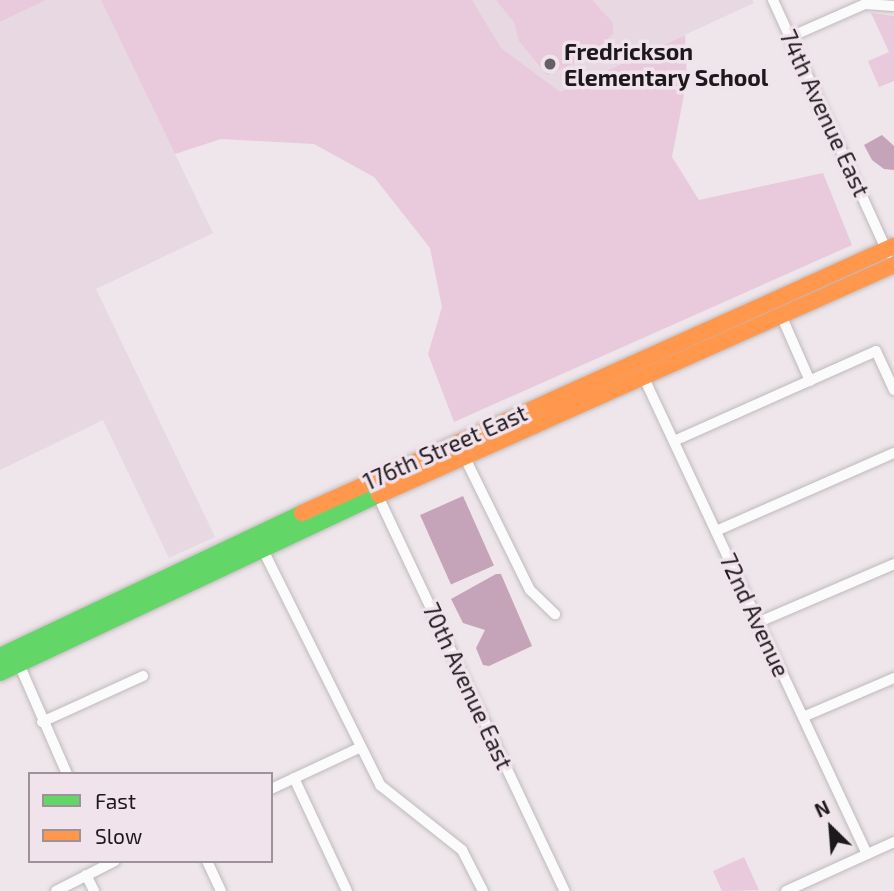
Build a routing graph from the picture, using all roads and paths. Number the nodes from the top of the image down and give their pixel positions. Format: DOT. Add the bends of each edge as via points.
graph roads {
  1 [pos="772,0"];
  2 [pos="894,6"];
  3 [pos="790,37"];
  4 [pos="890,248"];
  5 [pos="894,265"];
  6 [pos="781,315"];
  7 [pos="643,376"];
  8 [pos="810,381"];
  9 [pos="894,390"];
  10 [pos="674,441"];
  11 [pos="894,453"];
  12 [pos="464,456"];
  13 [pos="371,480"];
  14 [pos="378,495"];
  15 [pos="716,531"];
  16 [pos="263,550"];
  17 [pos="894,564"];
  18 [pos="555,614"];
  19 [pos="759,622"];
  20 [pos="0,656"];
  21 [pos="19,664"];
  22 [pos="0,673"];
  23 [pos="143,676"];
  24 [pos="894,678"];
  25 [pos="803,717"];
  26 [pos="42,722"];
  27 [pos="359,748"];
  28 [pos="66,772"];
  29 [pos="294,778"];
  30 [pos="273,788"];
  31 [pos="894,842"];
  32 [pos="867,854"];
  33 [pos="109,863"];
  34 [pos="208,863"];
  35 [pos="86,876"];
  36 [pos="56,891"];
  37 [pos="94,891"];
  38 [pos="221,891"];
  39 [pos="347,891"];
  40 [pos="483,891"];
  41 [pos="565,891"];
  42 [pos="786,891"];
  1 -- 3 [label="street, 74th Avenue East"];
  2 -- 3 [label="street" via="865,4"];
  3 -- 4 [label="street, 74th Avenue East"];
  4 -- 5 [label="street, 74th Avenue East"];
  4 -- 13 [label="main road, 176th Street East"];
  5 -- 6 [label="main road, 176th Street East"];
  6 -- 7 [label="main road, 176th Street East"];
  6 -- 8 [label="street"];
  7 -- 10 [label="street, 72nd Avenue"];
  7 -- 12 [label="main road, 176th Street East"];
  8 -- 9 [label="street" via="876,351"];
  8 -- 10 [label="street"];
  10 -- 15 [label="street, 72nd Avenue"];
  11 -- 15 [label="street"];
  12 -- 14 [label="main road, 176th Street East"];
  12 -- 18 [label="street" via="530,590"];
  13 -- 14 [label="street, 70th Avenue East"];
  13 -- 20 [label="main road, 176th Street East"];
  14 -- 16 [label="main road, 176th Street East"];
  14 -- 41 [label="street, 70th Avenue East"];
  15 -- 19 [label="street, 72nd Avenue"];
  16 -- 21 [label="main road, 176th Street East"];
  16 -- 27 [label="street"];
  17 -- 19 [label="street"];
  19 -- 25 [label="street, 72nd Avenue"];
  21 -- 22 [label="main road, 176th Street East"];
  21 -- 26 [label="street"];
  23 -- 26 [label="street"];
  24 -- 25 [label="street"];
  25 -- 32 [label="street, 72nd Avenue"];
  26 -- 28 [label="street"];
  27 -- 29 [label="street"];
  27 -- 40 [label="street" via="389,796 462,849"];
  29 -- 30 [label="street"];
  29 -- 39 [label="street"];
  31 -- 32 [label="street"];
  32 -- 42 [label="street"];
  33 -- 35 [label="street"];
  34 -- 38 [label="street"];
  35 -- 36 [label="street"];
  35 -- 37 [label="street"];
}
